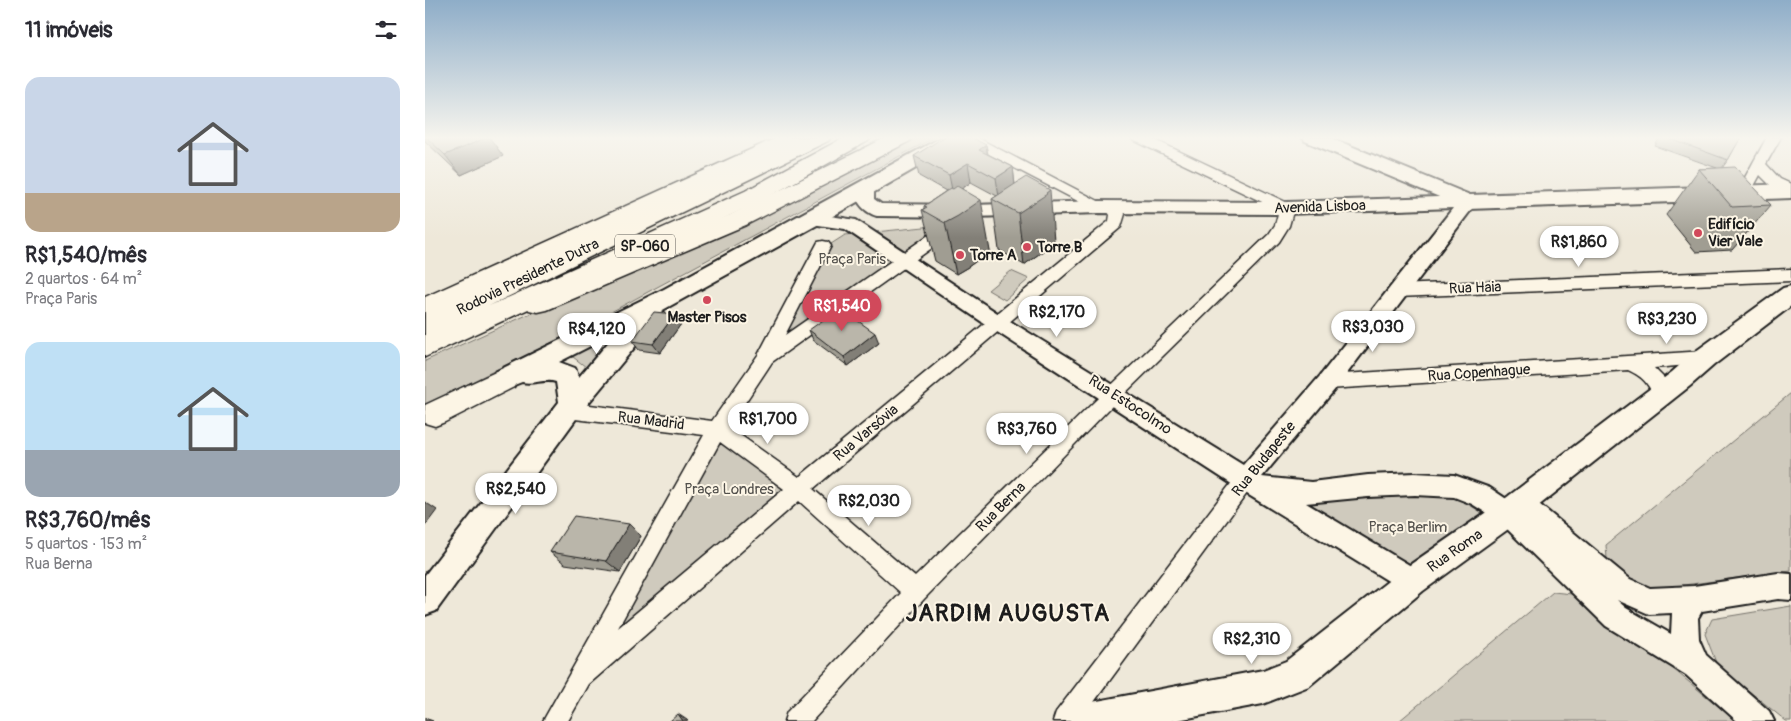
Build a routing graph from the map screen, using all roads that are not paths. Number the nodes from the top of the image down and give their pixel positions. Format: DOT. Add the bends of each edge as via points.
graph roads {
  1 [pos="722,171"];
  2 [pos="751,171"];
  3 [pos="799,171"];
  4 [pos="836,171"];
  5 [pos="897,171"];
  6 [pos="1033,171"];
  7 [pos="1209,171"];
  8 [pos="1393,171"];
  9 [pos="1756,171"];
  10 [pos="1764,171"];
  11 [pos="1791,190"];
  12 [pos="859,192"];
  13 [pos="1743,194"];
  14 [pos="1468,202"];
  15 [pos="1106,207"];
  16 [pos="1287,208"];
  17 [pos="972,211"];
  18 [pos="811,219"];
  19 [pos="850,224"];
  20 [pos="823,246"];
  21 [pos="904,262"];
  22 [pos="1791,275"];
  23 [pos="1763,276"];
  24 [pos="1397,291"];
  25 [pos="1791,294"];
  26 [pos="672,295"];
  27 [pos="425,308"];
  28 [pos="998,322"];
  29 [pos="425,326"];
  30 [pos="425,348"];
  31 [pos="1705,358"];
  32 [pos="764,360"];
  33 [pos="1631,364"];
  34 [pos="504,380"];
  35 [pos="1327,382"];
  36 [pos="1113,394"];
  37 [pos="1662,394"];
  38 [pos="569,407"];
  39 [pos="430,417"];
  40 [pos="717,429"];
  41 [pos="1251,482"];
  42 [pos="799,489"];
  43 [pos="1514,508"];
  44 [pos="1412,582"];
  45 [pos="1787,586"];
  46 [pos="916,592"];
  47 [pos="1694,599"];
  48 [pos="425,600"];
  49 [pos="1696,665"];
  50 [pos="581,675"];
  51 [pos="555,721"];
  52 [pos="796,721"];
  53 [pos="1065,721"];
  54 [pos="1081,721"];
  55 [pos="1759,721"];
  1 -- 27 [label="main road"];
  2 -- 29 [label="main road, Rodovia Presidente Dutra / SP-060"];
  3 -- 30 [label="main road, Rodovia Presidente Dutra / SP-060" via="753,196"];
  4 -- 30 [label="main road" via="738,220"];
  5 -- 12 [label="main road"];
  6 -- 15 [label="street"];
  7 -- 16 [label="street"];
  8 -- 14 [label="main road"];
  9 -- 13 [label="street"];
  10 -- 11 [label="street" via="1775,182"];
  11 -- 13 [label="main road, Avenida Lisboa"];
  12 -- 17 [label="street, Avenida Lisboa" via="867,204 877,210"];
  12 -- 18 [label="main road"];
  12 -- 19 [label="street"];
  13 -- 14 [label="main road, Avenida Lisboa"];
  14 -- 16 [label="street, Avenida Lisboa"];
  14 -- 24 [label="street, Rua Budapeste"];
  15 -- 16 [label="street, Avenida Lisboa"];
  15 -- 17 [label="street, Avenida Lisboa"];
  15 -- 28 [label="street, Rua Varsóvia" via="1118,214 1116,223"];
  16 -- 36 [label="street, Rua Berna" via="1282,226 1274,238"];
  17 -- 21 [label="street"];
  18 -- 19 [label="street, Rua Estocolmo"];
  18 -- 26 [label="main road"];
  19 -- 21 [label="street, Rua Estocolmo"];
  20 -- 32 [label="street"];
  21 -- 28 [label="street, Rua Estocolmo"];
  21 -- 32 [label="street"];
  22 -- 23 [label="street, Rua Haia"];
  23 -- 24 [label="street, Rua Haia"];
  23 -- 25 [label="street, Rua Haia" via="1784,285"];
  24 -- 35 [label="street, Rua Budapeste"];
  25 -- 31 [label="main road, Rua Roma"];
  26 -- 34 [label="main road"];
  26 -- 38 [label="main road" via="635,328"];
  28 -- 36 [label="street, Rua Estocolmo"];
  28 -- 42 [label="street, Rua Varsóvia"];
  31 -- 33 [label="street, Rua Copenhague"];
  31 -- 37 [label="main road, Rua Roma"];
  32 -- 40 [label="street"];
  33 -- 35 [label="street, Rua Copenhague"];
  33 -- 37 [label="street" via="1651,374"];
  34 -- 38 [label="main road" via="534,371 553,370 567,375 571,387"];
  34 -- 39 [label="main road"];
  35 -- 41 [label="street, Rua Budapeste"];
  36 -- 41 [label="street, Rua Estocolmo"];
  36 -- 46 [label="street, Rua Berna"];
  37 -- 43 [label="main road, Rua Roma"];
  38 -- 40 [label="street, Rua Madrid"];
  38 -- 48 [label="main road"];
  40 -- 42 [label="street, Rua Madrid"];
  40 -- 50 [label="street"];
  41 -- 43 [label="street" via="1311,492 1415,484 1454,486"];
  41 -- 44 [label="street, Rua Estocolmo"];
  41 -- 53 [label="street, Rua Budapeste"];
  42 -- 46 [label="street, Rua Madrid"];
  42 -- 50 [label="street, Rua Varsóvia"];
  43 -- 44 [label="main road, Rua Roma"];
  43 -- 47 [label="street" via="1621,588 1649,601"];
  43 -- 49 [label="street" via="1616,617"];
  44 -- 54 [label="main road, Rua Roma" via="1297,674 1263,688"];
  45 -- 47 [label="street"];
  46 -- 52 [label="street, Rua Berna"];
  47 -- 49 [label="street" via="1683,616 1685,640"];
  49 -- 55 [label="street"];
  50 -- 51 [label="street"];
}
